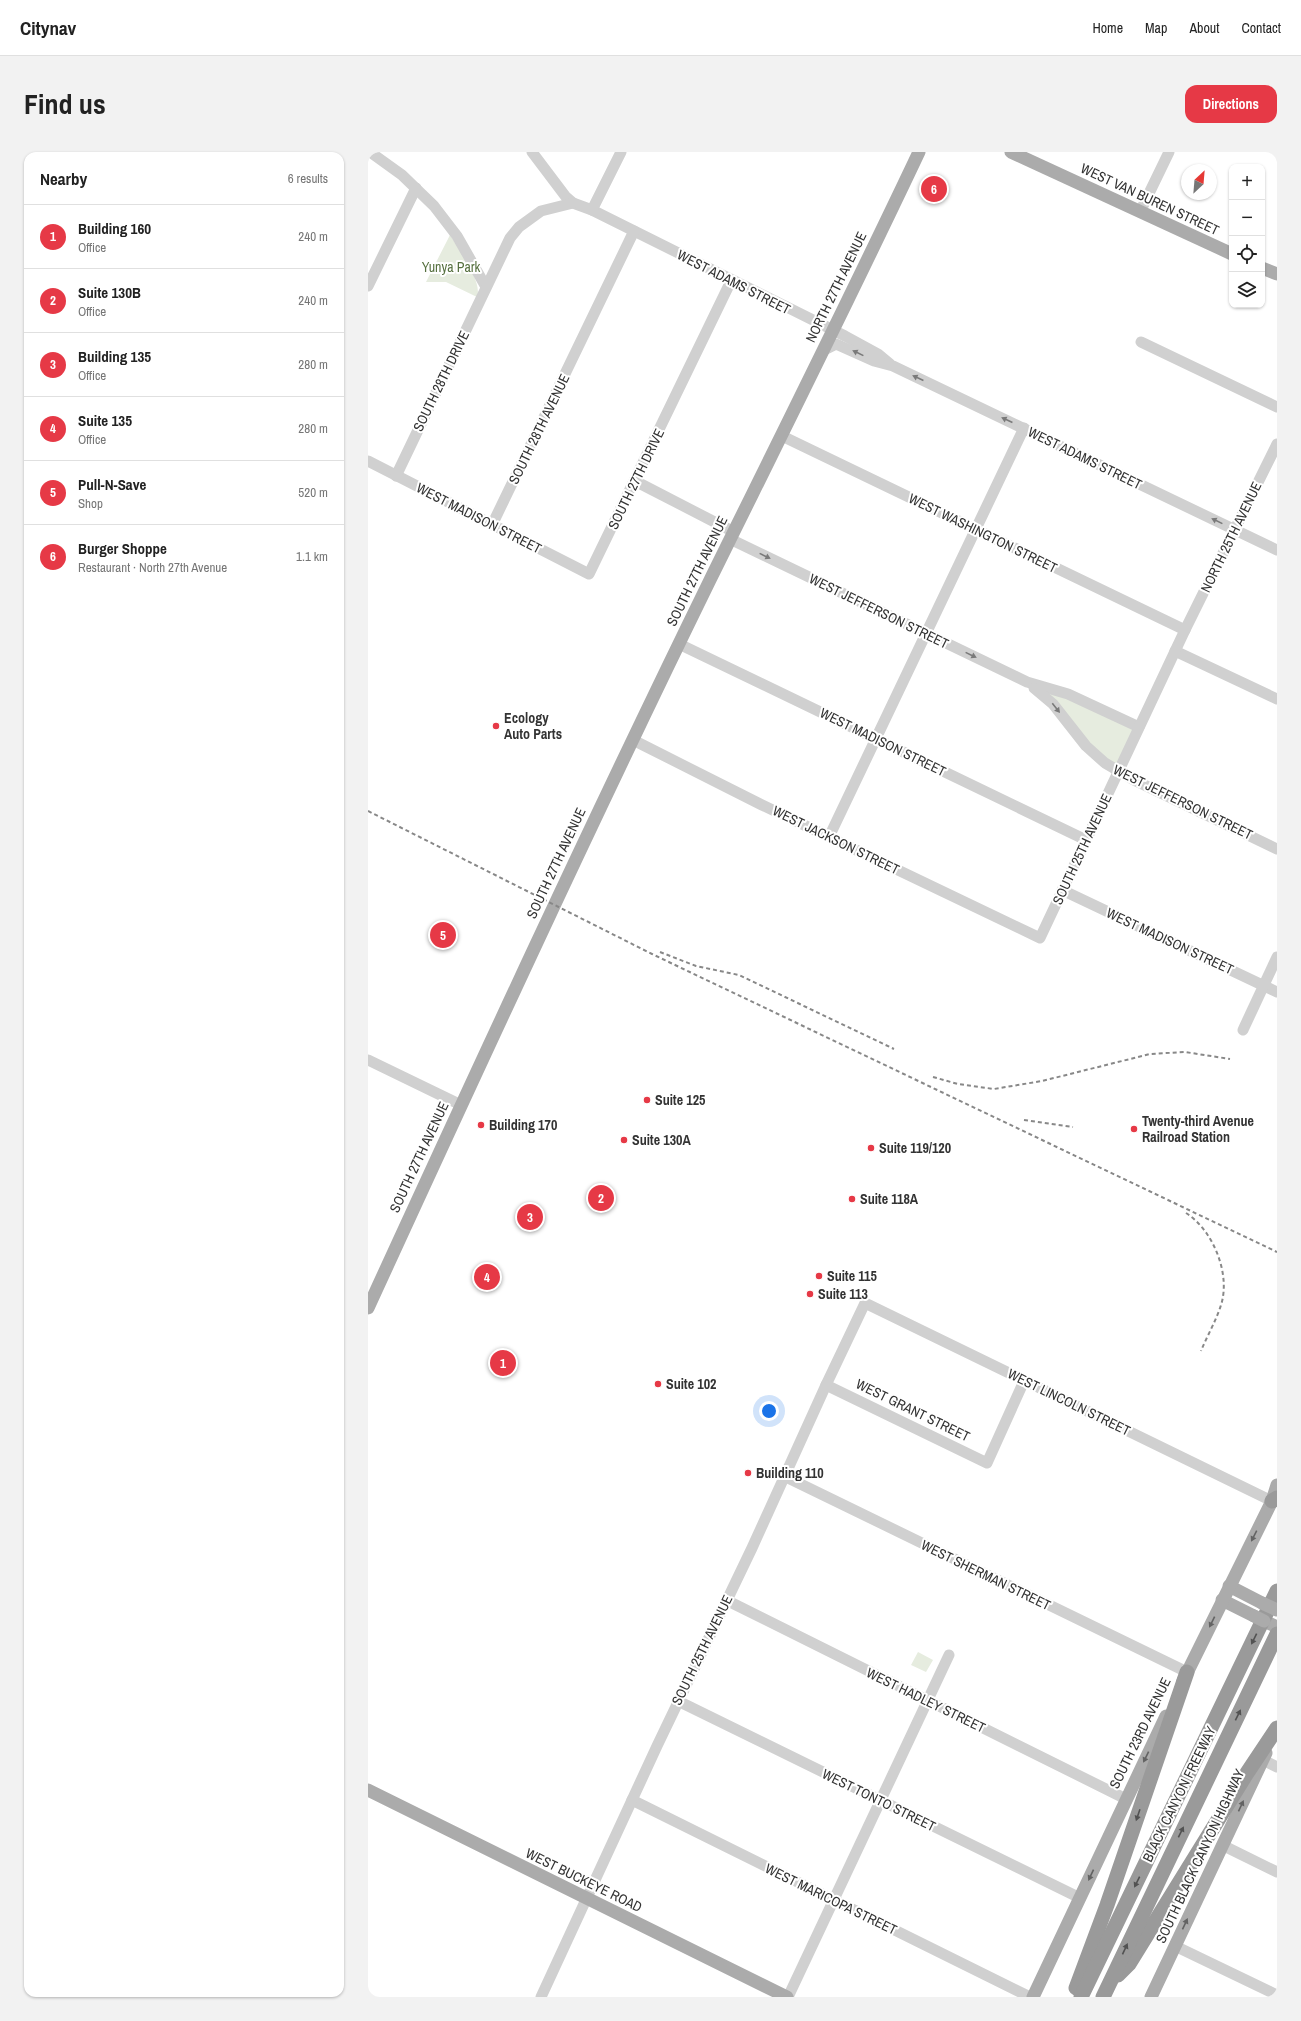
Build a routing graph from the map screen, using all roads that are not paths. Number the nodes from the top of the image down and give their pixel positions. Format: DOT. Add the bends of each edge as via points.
graph roads {
  1 [pos="370,152"];
  2 [pos="532,152"];
  3 [pos="621,152"];
  4 [pos="919,152"];
  5 [pos="1011,152"];
  6 [pos="1169,152"];
  7 [pos="416,188"];
  8 [pos="573,203"];
  9 [pos="592,210"];
  10 [pos="1140,212"];
  11 [pos="634,231"];
  12 [pos="1229,253"];
  13 [pos="1265,269"];
  14 [pos="1277,274"];
  15 [pos="731,281"];
  16 [pos="368,286"];
  17 [pos="486,287"];
  18 [pos="833,331"];
  19 [pos="1141,342"];
  20 [pos="824,350"];
  21 [pos="893,366"];
  22 [pos="1277,407"];
  23 [pos="1024,428"];
  24 [pos="782,436"];
  25 [pos="1277,444"];
  26 [pos="368,462"];
  27 [pos="396,476"];
  28 [pos="635,481"];
  29 [pos="492,525"];
  30 [pos="975,529"];
  31 [pos="1233,529"];
  32 [pos="732,536"];
  33 [pos="1277,550"];
  34 [pos="589,574"];
  35 [pos="1185,630"];
  36 [pos="926,633"];
  37 [pos="679,644"];
  38 [pos="1175,651"];
  39 [pos="1027,682"];
  40 [pos="1277,700"];
  41 [pos="1139,727"];
  42 [pos="875,739"];
  43 [pos="633,740"];
  44 [pos="1118,771"];
  45 [pos="829,836"];
  46 [pos="1086,840"];
  47 [pos="1277,848"];
  48 [pos="1062,890"];
  49 [pos="1040,938"];
  50 [pos="1277,957"];
  51 [pos="1264,986"];
  52 [pos="1277,992"];
  53 [pos="1243,1030"];
  54 [pos="368,1060"];
  55 [pos="460,1106"];
  56 [pos="865,1303"];
  57 [pos="368,1308"];
  58 [pos="1024,1381"];
  59 [pos="826,1385"];
  60 [pos="784,1476"];
  61 [pos="1277,1485"];
  62 [pos="1275,1499"];
  63 [pos="1228,1586"];
  64 [pos="1277,1591"];
  65 [pos="726,1600"];
  66 [pos="1222,1600"];
  67 [pos="1277,1610"];
  68 [pos="1277,1627"];
  69 [pos="1277,1634"];
  70 [pos="949,1655"];
  71 [pos="1187,1672"];
  72 [pos="928,1700"];
  73 [pos="678,1701"];
  74 [pos="1277,1728"];
  75 [pos="1263,1760"];
  76 [pos="1277,1767"];
  77 [pos="368,1790"];
  78 [pos="1126,1799"];
  79 [pos="632,1800"];
  80 [pos="880,1800"];
  81 [pos="1222,1845"];
  82 [pos="1277,1872"];
  83 [pos="1080,1898"];
  84 [pos="586,1899"];
  85 [pos="833,1899"];
  86 [pos="1174,1946"];
  87 [pos="1106,1991"];
  88 [pos="1277,1995"];
  89 [pos="541,1997"];
  90 [pos="787,1997"];
  91 [pos="1030,1997"];
  92 [pos="1033,1997"];
  93 [pos="1072,1997"];
  94 [pos="1081,1997"];
  95 [pos="1151,1997"];
  1 -- 7 [label="street"];
  2 -- 8 [label="street, WEST ADAMS STREET" via="558,188"];
  3 -- 9 [label="street"];
  4 -- 18 [label="main road, NORTH 27TH AVENUE"];
  5 -- 10 [label="main road, WEST VAN BUREN STREET"];
  6 -- 10 [label="street"];
  7 -- 16 [label="street"];
  7 -- 17 [label="street" via="456,234"];
  8 -- 9 [label="street, WEST ADAMS STREET"];
  8 -- 17 [label="street, SOUTH 28TH DRIVE" via="541,211 519,227 510,238"];
  9 -- 11 [label="street, WEST ADAMS STREET"];
  10 -- 12 [label="main road, WEST VAN BUREN STREET"];
  11 -- 15 [label="street, WEST ADAMS STREET"];
  11 -- 29 [label="street, SOUTH 28TH AVENUE"];
  13 -- 14 [label="main road"];
  15 -- 18 [label="street, WEST ADAMS STREET"];
  15 -- 28 [label="street, SOUTH 27TH DRIVE"];
  17 -- 27 [label="street, SOUTH 28TH DRIVE"];
  18 -- 20 [label="main road, NORTH 27TH AVENUE"];
  18 -- 21 [label="street, WEST ADAMS STREET" via="878,354"];
  19 -- 22 [label="street"];
  21 -- 20 [label="street, WEST ADAMS STREET, one-way" via="874,361 836,344"];
  20 -- 24 [label="main road, NORTH 27TH AVENUE"];
  23 -- 21 [label="street, WEST ADAMS STREET, one-way"];
  23 -- 30 [label="street"];
  31 -- 23 [label="street, WEST ADAMS STREET, one-way"];
  24 -- 30 [label="street, WEST WASHINGTON STREET"];
  24 -- 32 [label="main road, SOUTH 27TH AVENUE"];
  25 -- 31 [label="street, NORTH 25TH AVENUE"];
  26 -- 27 [label="street, WEST MADISON STREET"];
  27 -- 29 [label="street, WEST MADISON STREET"];
  28 -- 32 [label="street, WEST JEFFERSON STREET"];
  28 -- 34 [label="street, SOUTH 27TH DRIVE"];
  29 -- 34 [label="street, WEST MADISON STREET"];
  30 -- 35 [label="street, WEST WASHINGTON STREET"];
  30 -- 36 [label="street"];
  31 -- 33 [label="street, WEST ADAMS STREET"];
  31 -- 35 [label="street, NORTH 25TH AVENUE"];
  32 -- 36 [label="street, WEST JEFFERSON STREET, one-way"];
  32 -- 37 [label="main road, SOUTH 27TH AVENUE"];
  35 -- 38 [label="street, SOUTH 25TH AVENUE"];
  36 -- 39 [label="street, WEST JEFFERSON STREET, one-way"];
  36 -- 42 [label="street"];
  37 -- 42 [label="street, WEST MADISON STREET"];
  37 -- 43 [label="main road, SOUTH 27TH AVENUE"];
  38 -- 40 [label="street"];
  38 -- 41 [label="street, SOUTH 25TH AVENUE"];
  39 -- 41 [label="street, WEST JEFFERSON STREET" via="1068,694"];
  39 -- 44 [label="street, WEST JEFFERSON STREET, one-way" via="1053,704 1094,755"];
  41 -- 44 [label="street, SOUTH 25TH AVENUE"];
  42 -- 45 [label="street"];
  42 -- 46 [label="street, WEST MADISON STREET"];
  43 -- 45 [label="street, WEST JACKSON STREET"];
  43 -- 55 [label="main road, SOUTH 27TH AVENUE"];
  44 -- 46 [label="street, SOUTH 25TH AVENUE"];
  44 -- 47 [label="street, WEST JEFFERSON STREET"];
  45 -- 49 [label="street, WEST JACKSON STREET"];
  46 -- 48 [label="street, SOUTH 25TH AVENUE"];
  48 -- 49 [label="street, SOUTH 25TH AVENUE"];
  48 -- 51 [label="street, WEST MADISON STREET"];
  50 -- 51 [label="street"];
  51 -- 52 [label="street, WEST MADISON STREET"];
  51 -- 53 [label="street"];
  54 -- 55 [label="street"];
  55 -- 57 [label="main road, SOUTH 27TH AVENUE"];
  56 -- 58 [label="street, WEST LINCOLN STREET"];
  56 -- 59 [label="street, SOUTH 25TH AVENUE"];
  58 -- 59 [label="street, WEST GRANT STREET" via="987,1463"];
  58 -- 62 [label="street, WEST LINCOLN STREET"];
  59 -- 60 [label="street, SOUTH 25TH AVENUE"];
  60 -- 65 [label="street, SOUTH 25TH AVENUE"];
  60 -- 71 [label="street, WEST SHERMAN STREET"];
  61 -- 62 [label="main road, SOUTH 23RD AVENUE"];
  62 -- 63 [label="main road, SOUTH 23RD AVENUE, one-way"];
  63 -- 66 [label="main road, SOUTH 23RD AVENUE"];
  63 -- 67 [label="main road, bridge"];
  64 -- 94 [label="highway, BLACK CANYON FREEWAY, one-way"];
  65 -- 72 [label="street, WEST HADLEY STREET"];
  65 -- 73 [label="street, SOUTH 25TH AVENUE"];
  66 -- 68 [label="main road, bridge"];
  66 -- 71 [label="main road, SOUTH 23RD AVENUE, one-way"];
  87 -- 69 [label="highway, BLACK CANYON FREEWAY, one-way"];
  70 -- 72 [label="street"];
  71 -- 78 [label="main road, SOUTH 23RD AVENUE, one-way"];
  71 -- 93 [label="highway, one-way" via="1107,1905"];
  72 -- 78 [label="street, WEST HADLEY STREET"];
  72 -- 80 [label="street"];
  73 -- 79 [label="street, SOUTH 25TH AVENUE"];
  73 -- 80 [label="street, WEST TONTO STREET"];
  74 -- 75 [label="main road, SOUTH BLACK CANYON HIGHWAY"];
  74 -- 87 [label="highway" via="1129,1964"];
  75 -- 76 [label="street"];
  81 -- 75 [label="main road, SOUTH BLACK CANYON HIGHWAY, one-way"];
  77 -- 84 [label="main road, WEST BUCKEYE ROAD"];
  78 -- 83 [label="main road, SOUTH 23RD AVENUE, one-way"];
  79 -- 84 [label="street, SOUTH 25TH AVENUE"];
  79 -- 85 [label="street, WEST MARICOPA STREET"];
  80 -- 83 [label="street, WEST TONTO STREET"];
  80 -- 85 [label="street"];
  81 -- 82 [label="street"];
  86 -- 81 [label="main road, SOUTH BLACK CANYON HIGHWAY, one-way"];
  83 -- 92 [label="main road, SOUTH 23RD AVENUE"];
  84 -- 89 [label="street, SOUTH 25TH AVENUE"];
  84 -- 90 [label="main road, WEST BUCKEYE ROAD"];
  85 -- 90 [label="street"];
  85 -- 91 [label="street, WEST MARICOPA STREET"];
  86 -- 88 [label="street"];
  86 -- 95 [label="main road, SOUTH BLACK CANYON HIGHWAY"];
}
